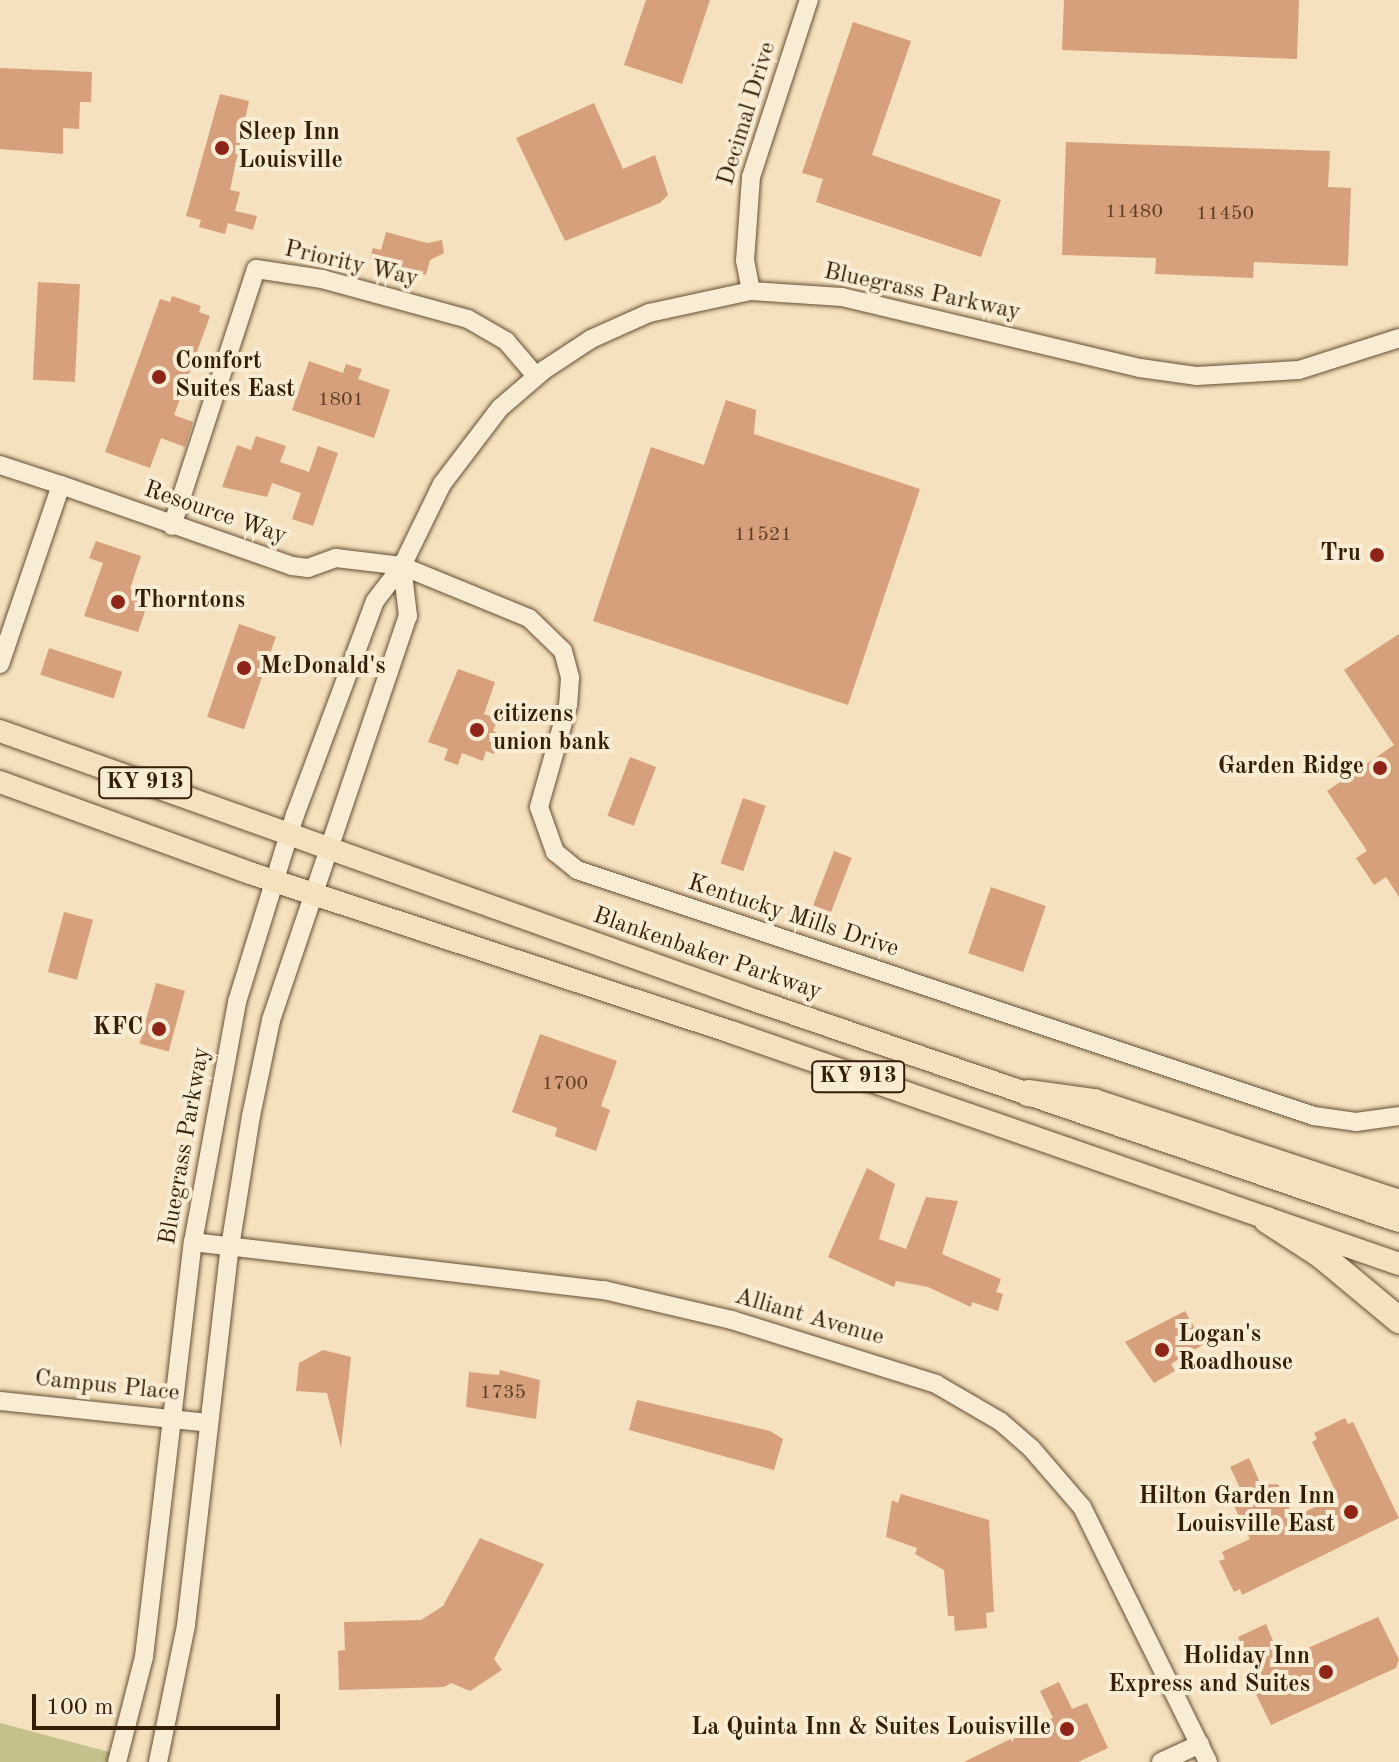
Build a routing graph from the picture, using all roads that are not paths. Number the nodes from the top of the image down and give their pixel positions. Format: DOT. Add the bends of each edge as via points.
graph roads {
  1 [pos="809,0"];
  2 [pos="751,291"];
  3 [pos="1399,338"];
  4 [pos="536,376"];
  5 [pos="0,465"];
  6 [pos="61,485"];
  7 [pos="172,526"];
  8 [pos="402,566"];
  9 [pos="0,664"];
  10 [pos="0,731"];
  11 [pos="0,782"];
  12 [pos="289,834"];
  13 [pos="331,848"];
  14 [pos="274,880"];
  15 [pos="315,894"];
  16 [pos="1028,1093"];
  17 [pos="1399,1116"];
  18 [pos="1399,1203"];
  19 [pos="1267,1220"];
  20 [pos="1399,1221"];
  21 [pos="193,1242"];
  22 [pos="230,1247"];
  23 [pos="1399,1264"];
  24 [pos="1399,1320"];
  25 [pos="0,1401"];
  26 [pos="174,1418"];
  27 [pos="209,1423"];
  28 [pos="1200,1744"];
  29 [pos="117,1762"];
  30 [pos="158,1762"];
  31 [pos="1161,1762"];
  32 [pos="1208,1762"];
  1 -- 2 [label="street, Decimal Drive" via="751,177 745,261"];
  2 -- 3 [label="street, Bluegrass Parkway" via="854,300 1140,368 1197,376 1299,370"];
  2 -- 4 [label="street, Bluegrass Parkway" via="649,313 591,339"];
  4 -- 7 [label="street, Priority Way" via="506,341 468,319 322,279 256,269"];
  4 -- 8 [label="street, Bluegrass Parkway" via="472,439 428,508"];
  5 -- 6 [label="street, Resource Way"];
  6 -- 7 [label="street, Resource Way"];
  6 -- 9 [label="street"];
  7 -- 8 [label="street, Resource Way" via="301,568 336,558"];
  8 -- 12 [label="street, Bluegrass Parkway" via="375,601"];
  8 -- 13 [label="street" via="408,616"];
  8 -- 17 [label="street, Kentucky Mills Drive" via="529,618 563,651 570,678 568,705 539,807 555,852 577,870 1314,1116 1356,1122"];
  10 -- 12 [label="main road, Blankenbaker Parkway / KY 913"];
  11 -- 14 [label="main road, KY 913"];
  12 -- 13 [label="main road, Blankenbaker Parkway / KY 913"];
  12 -- 14 [label="street, Bluegrass Parkway"];
  13 -- 15 [label="street"];
  13 -- 16 [label="main road, Blankenbaker Parkway / KY 913"];
  14 -- 15 [label="main road, KY 913"];
  14 -- 21 [label="street, Bluegrass Parkway" via="237,1002"];
  15 -- 19 [label="main road, KY 913"];
  15 -- 22 [label="street" via="271,1020"];
  16 -- 18 [label="highway" via="1094,1102"];
  16 -- 20 [label="main road, Blankenbaker Parkway / KY 913"];
  19 -- 23 [label="main road, KY 913"];
  19 -- 24 [label="highway" via="1332,1262"];
  21 -- 22 [label="street, Alliant Avenue"];
  21 -- 26 [label="street, Bluegrass Parkway"];
  22 -- 27 [label="street"];
  22 -- 28 [label="street, Alliant Avenue" via="604,1290 732,1320 936,1384 1011,1431 1082,1507"];
  25 -- 26 [label="street, Campus Place"];
  26 -- 27 [label="street, Campus Place"];
  26 -- 29 [label="street, Bluegrass Parkway" via="144,1657"];
  27 -- 30 [label="street" via="178,1675"];
  28 -- 31 [label="street"];
  28 -- 32 [label="street, Alliant Avenue"];
}
